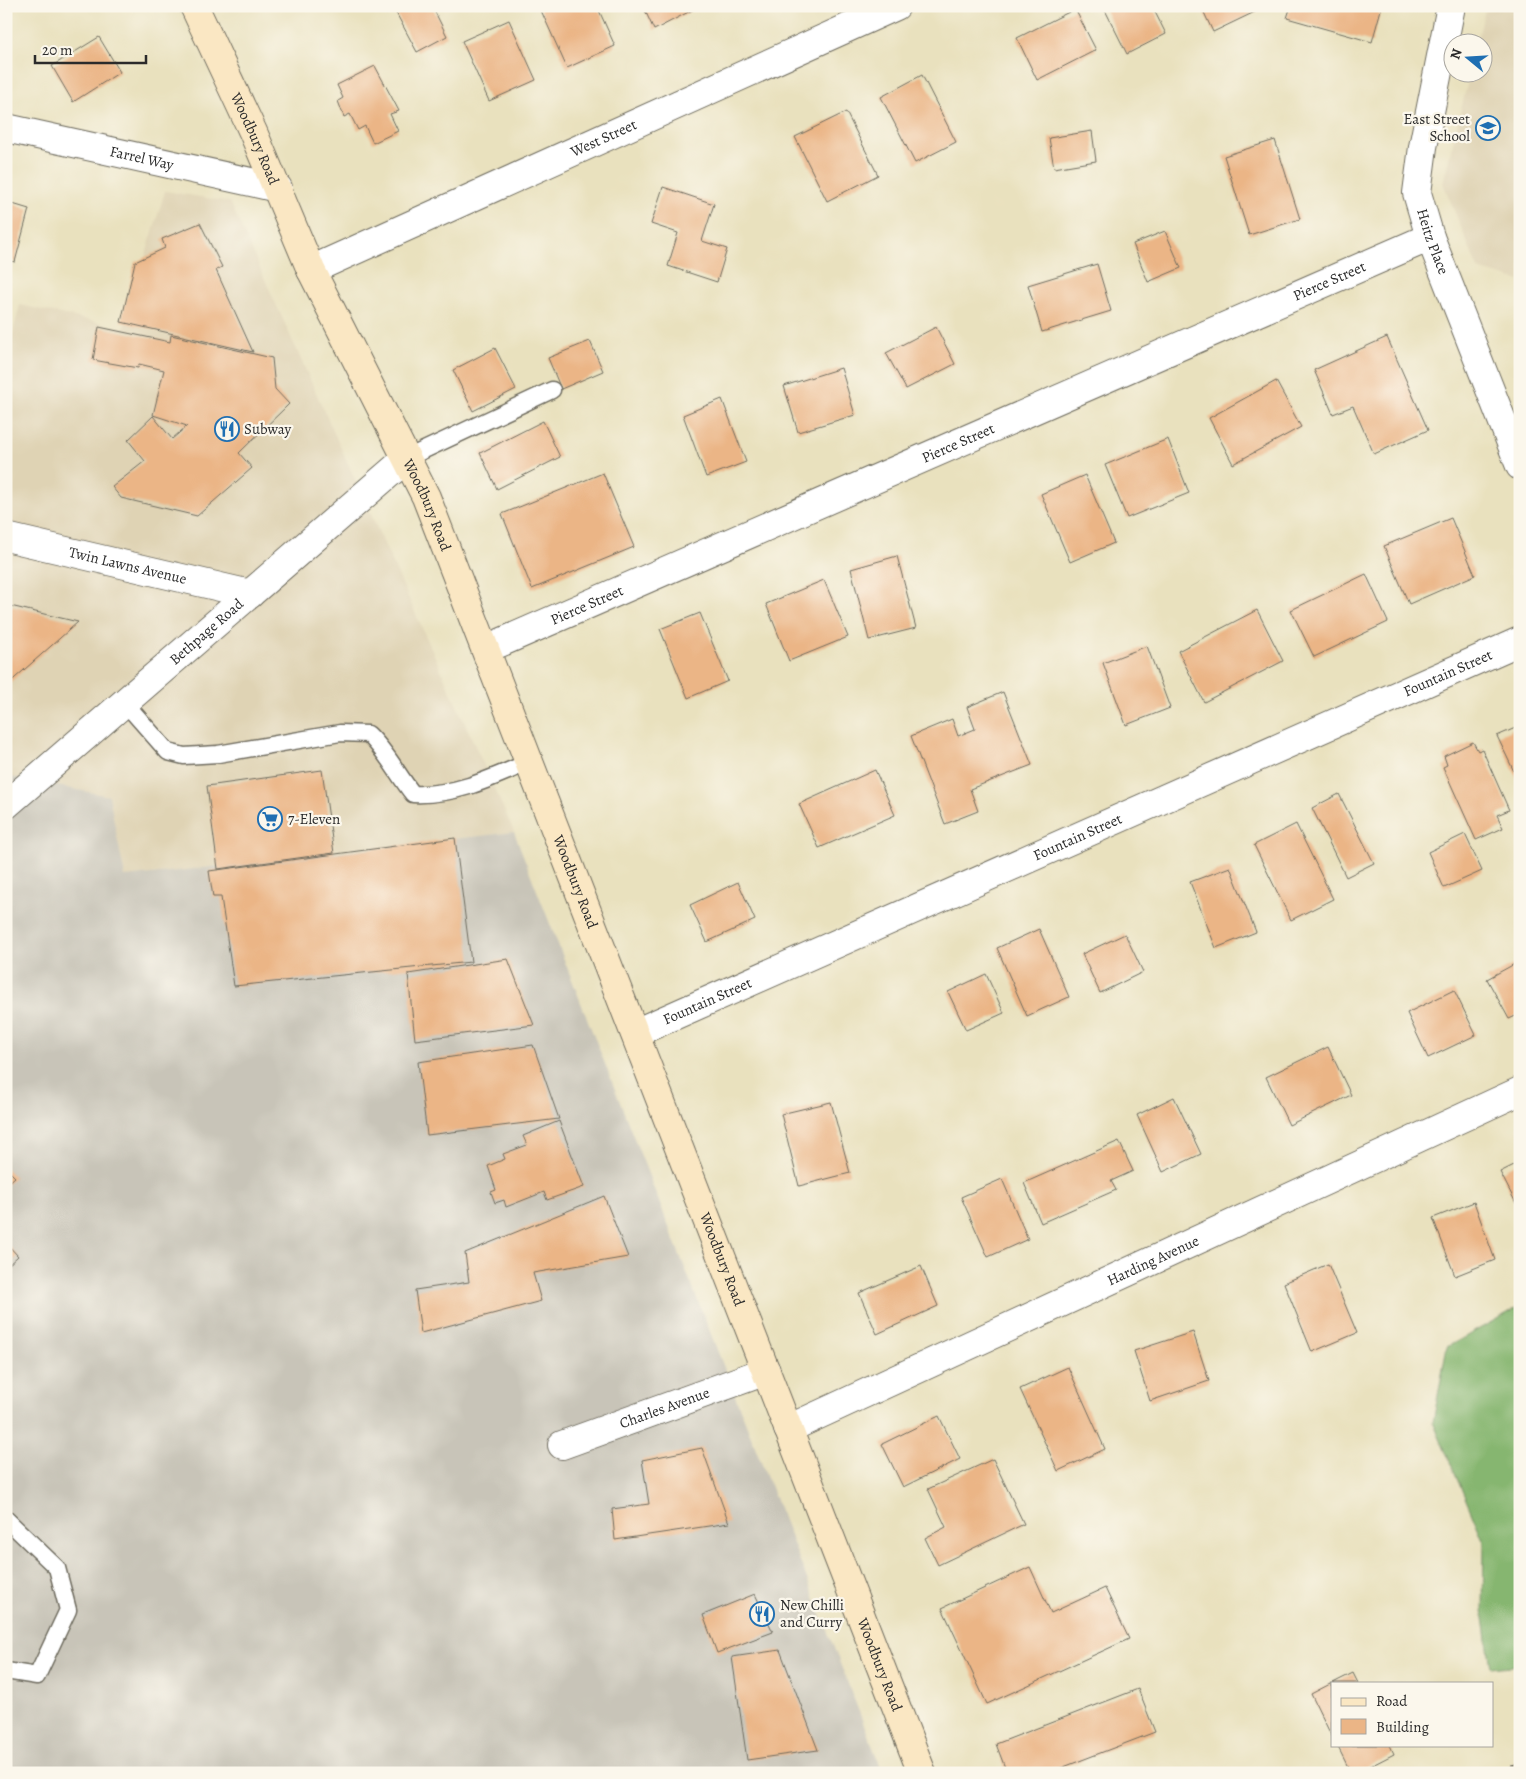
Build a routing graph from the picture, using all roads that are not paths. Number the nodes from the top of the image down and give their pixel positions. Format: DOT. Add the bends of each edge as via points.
graph roads {
  1 [pos="194,6"];
  2 [pos="896,6"];
  3 [pos="1451,6"];
  4 [pos="6,128"];
  5 [pos="278,188"];
  6 [pos="1430,237"];
  7 [pos="311,270"];
  8 [pos="552,390"];
  9 [pos="407,458"];
  10 [pos="1520,466"];
  11 [pos="6,537"];
  12 [pos="250,594"];
  13 [pos="1520,641"];
  14 [pos="486,649"];
  15 [pos="124,703"];
  16 [pos="530,762"];
  17 [pos="10,797"];
  18 [pos="635,1033"];
  19 [pos="1520,1091"];
  20 [pos="766,1371"];
  21 [pos="788,1429"];
  22 [pos="562,1445"];
  23 [pos="6,1519"];
  24 [pos="6,1671"];
  25 [pos="922,1773"];
  1 -- 5 [label="main road, Woodbury Road"];
  2 -- 7 [label="street, West Street"];
  3 -- 6 [label="street, Heitz Place" via="1417,193"];
  4 -- 5 [label="street, Farrel Way"];
  5 -- 7 [label="main road, Woodbury Road"];
  6 -- 10 [label="street, Heitz Place"];
  6 -- 14 [label="street, Pierce Street"];
  7 -- 9 [label="main road, Woodbury Road"];
  8 -- 9 [label="lane"];
  9 -- 12 [label="street, Bethpage Road"];
  9 -- 14 [label="main road, Woodbury Road" via="430,507"];
  11 -- 12 [label="street, Twin Lawns Avenue"];
  12 -- 15 [label="street, Bethpage Road"];
  13 -- 18 [label="street, Fountain Street"];
  14 -- 16 [label="main road, Woodbury Road"];
  15 -- 16 [label="lane" via="168,752 184,756 218,754 340,733 368,734 382,747 413,794 430,795 471,787"];
  15 -- 17 [label="street, Bethpage Road"];
  16 -- 18 [label="main road, Woodbury Road"];
  18 -- 20 [label="main road, Woodbury Road"];
  19 -- 21 [label="street, Harding Avenue"];
  20 -- 21 [label="main road, Woodbury Road"];
  20 -- 22 [label="street, Charles Avenue"];
  21 -- 25 [label="main road, Woodbury Road"];
  23 -- 24 [label="lane" via="57,1568 68,1610 37,1676"];
}
